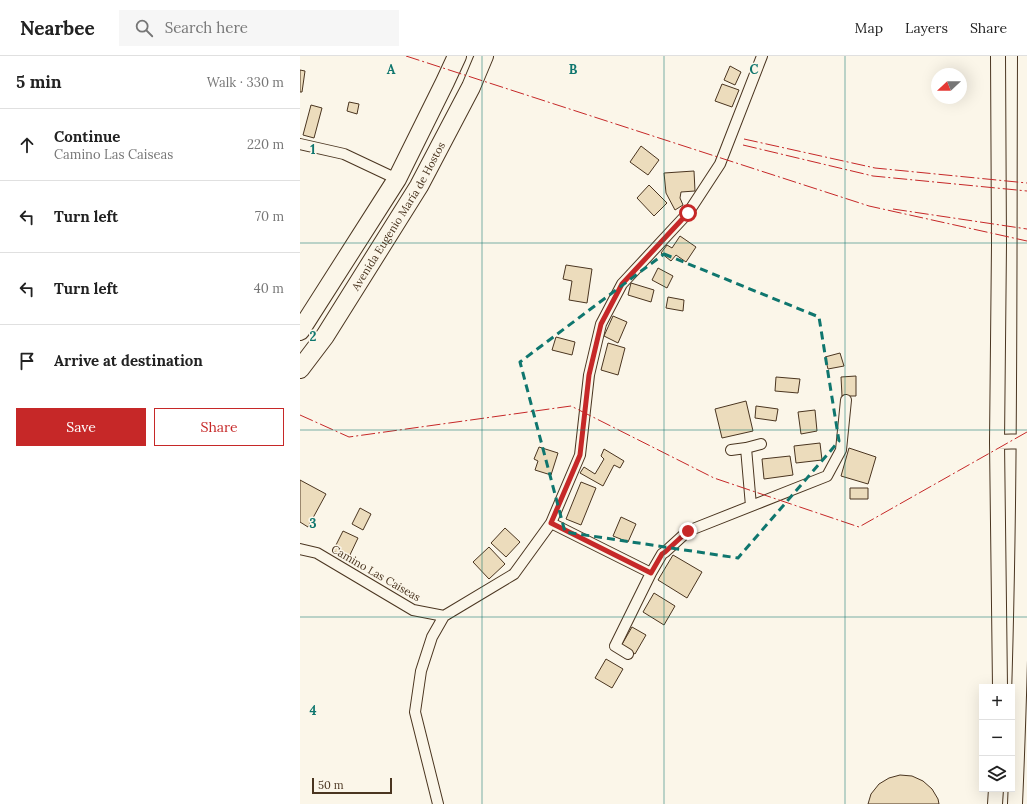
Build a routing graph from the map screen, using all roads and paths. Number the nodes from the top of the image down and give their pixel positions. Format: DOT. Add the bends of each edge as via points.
graph roads {
  1 [pos="457,56"];
  2 [pos="484,56"];
  3 [pos="762,56"];
  4 [pos="998,56"];
  5 [pos="1025,56"];
  6 [pos="300,144"];
  7 [pos="397,179"];
  8 [pos="300,331"];
  9 [pos="300,370"];
  10 [pos="1026,380"];
  11 [pos="846,400"];
  12 [pos="1026,441"];
  13 [pos="998,442"];
  14 [pos="761,444"];
  15 [pos="746,448"];
  16 [pos="732,450"];
  17 [pos="752,506"];
  18 [pos="1027,514"];
  19 [pos="551,523"];
  20 [pos="1023,528"];
  21 [pos="300,549"];
  22 [pos="651,573"];
  23 [pos="444,616"];
  24 [pos="628,654"];
  25 [pos="1000,684"];
  26 [pos="1015,736"];
  27 [pos="1015,756"];
  28 [pos="996,792"];
  29 [pos="438,804"];
  30 [pos="995,804"];
  31 [pos="1015,804"];
  1 -- 7 [label="highway, Avenida Eugenio María de Hostos"];
  2 -- 9 [label="highway, Avenida Eugenio María de Hostos" via="419,186 325,336"];
  3 -- 19 [label="street" via="720,164 688,213 622,284 601,324 589,375 580,455"];
  4 -- 13 [label="street"];
  5 -- 10 [label="street"];
  6 -- 7 [label="street" via="344,154"];
  7 -- 8 [label="highway, Avenida Eugenio María de Hostos"];
  10 -- 12 [label="street"];
  11 -- 17 [label="street" via="841,450 827,476"];
  12 -- 13 [label="street"];
  12 -- 20 [label="street"];
  13 -- 25 [label="street"];
  14 -- 15 [label="street"];
  15 -- 16 [label="street"];
  15 -- 17 [label="street"];
  17 -- 22 [label="street" via="688,531 662,554"];
  18 -- 20 [label="street"];
  19 -- 22 [label="street"];
  19 -- 23 [label="street" via="514,574"];
  20 -- 26 [label="street" via="1020,689"];
  21 -- 23 [label="street, Camino Las Caiseas" via="317,553 413,610"];
  22 -- 24 [label="street" via="615,646"];
  23 -- 29 [label="street" via="432,637 421,671 415,712"];
  27 -- 31 [label="street"];
  28 -- 30 [label="street"];
}
